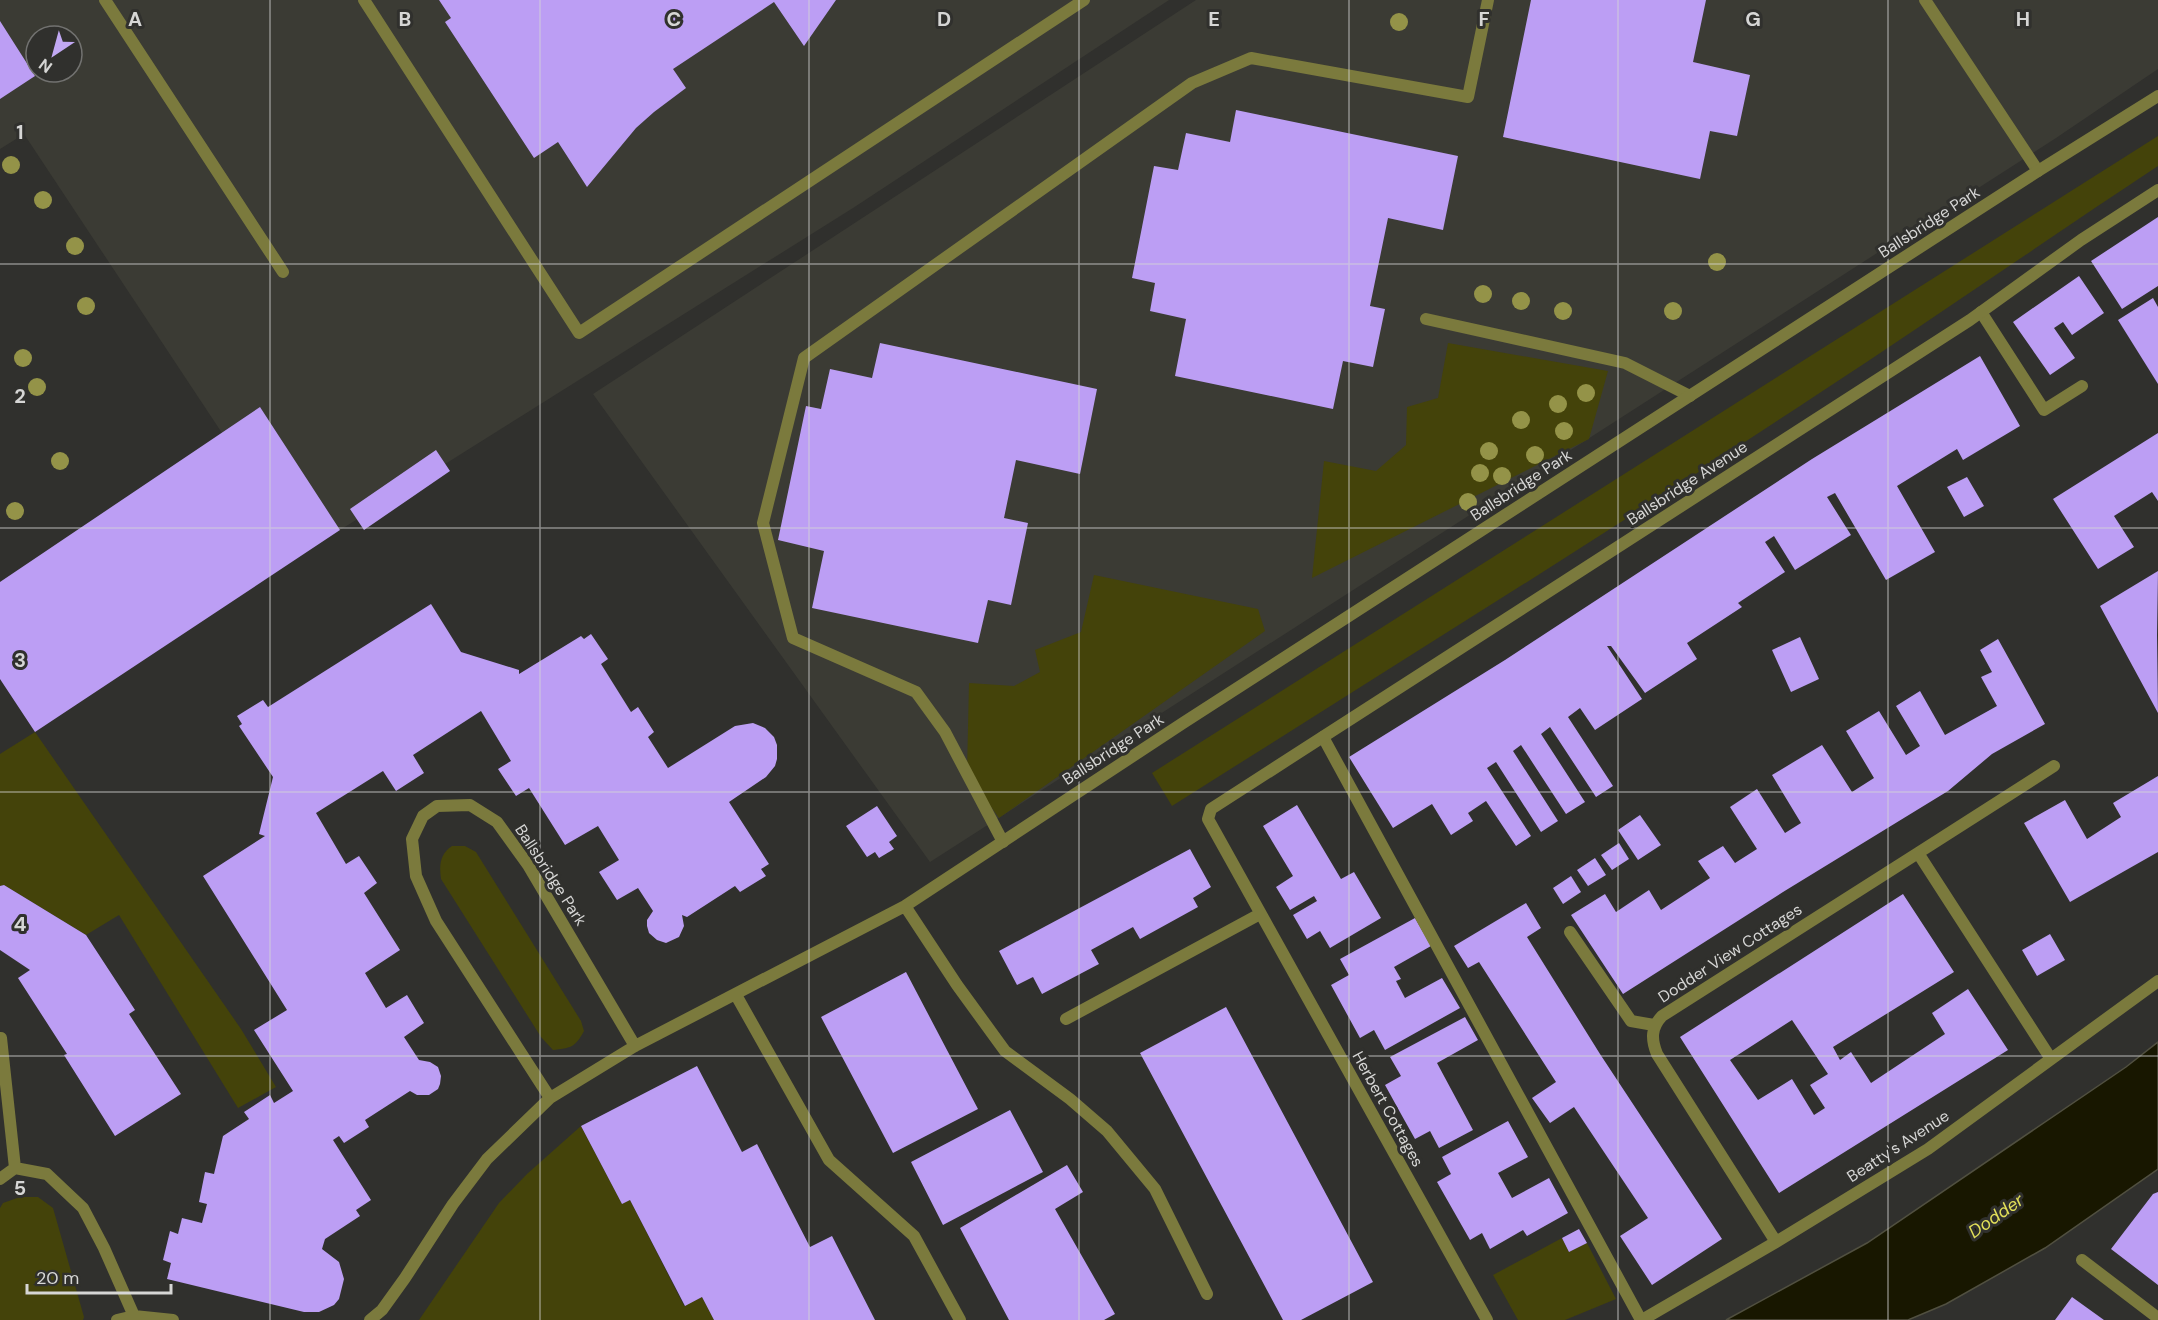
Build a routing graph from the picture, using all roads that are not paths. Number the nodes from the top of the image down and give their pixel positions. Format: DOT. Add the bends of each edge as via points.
graph roads {
  1 [pos="105,0"];
  2 [pos="364,0"];
  3 [pos="1084,0"];
  4 [pos="1488,0"];
  5 [pos="1925,0"];
  6 [pos="2158,96"];
  7 [pos="2038,171"];
  8 [pos="2158,190"];
  9 [pos="283,272"];
  10 [pos="1981,312"];
  11 [pos="1426,319"];
  12 [pos="2082,386"];
  13 [pos="1690,396"];
  14 [pos="1323,737"];
  15 [pos="2054,766"];
  16 [pos="1229,796"];
  17 [pos="1003,842"];
  18 [pos="1918,853"];
  19 [pos="905,906"];
  20 [pos="1260,915"];
  21 [pos="1570,932"];
  22 [pos="2158,981"];
  23 [pos="736,995"];
  24 [pos="1066,1019"];
  25 [pos="1654,1025"];
  26 [pos="1,1038"];
  27 [pos="635,1046"];
  28 [pos="2051,1059"];
  29 [pos="550,1098"];
  30 [pos="15,1168"];
  31 [pos="0,1179"];
  32 [pos="1776,1242"];
  33 [pos="2082,1260"];
  34 [pos="1206,1294"];
  35 [pos="134,1316"];
  36 [pos="2158,1318"];
  37 [pos="117,1320"];
  38 [pos="173,1320"];
  39 [pos="370,1320"];
  40 [pos="960,1320"];
  41 [pos="1487,1320"];
  42 [pos="1641,1320"];
  1 -- 9 [label="street"];
  2 -- 3 [label="street" via="579,333"];
  4 -- 17 [label="street" via="1468,97 1251,58 1192,83 804,357 763,523 793,638 916,692 945,732"];
  5 -- 7 [label="street"];
  6 -- 7 [label="street, Ballsbridge Park"];
  7 -- 13 [label="street, Ballsbridge Park"];
  8 -- 10 [label="street, Ballsbridge Avenue"];
  10 -- 12 [label="street" via="2044,410"];
  10 -- 14 [label="street, Ballsbridge Avenue"];
  11 -- 13 [label="street" via="1625,363"];
  13 -- 17 [label="street, Ballsbridge Park"];
  14 -- 16 [label="street, Ballsbridge Avenue"];
  14 -- 42 [label="street"];
  15 -- 18 [label="street, Dodder View Cottages"];
  16 -- 20 [label="street, Herbert Cottages" via="1211,809 1208,819"];
  17 -- 19 [label="street, Ballsbridge Park"];
  18 -- 25 [label="street, Dodder View Cottages" via="1662,1016"];
  18 -- 28 [label="street"];
  19 -- 23 [label="street, Ballsbridge Park"];
  19 -- 34 [label="street" via="1005,1052 1107,1131 1155,1189"];
  20 -- 24 [label="street"];
  20 -- 41 [label="street, Herbert Cottages"];
  21 -- 25 [label="street" via="1631,1021"];
  22 -- 28 [label="street, Beatty's Avenue"];
  23 -- 27 [label="street, Ballsbridge Park"];
  23 -- 40 [label="street" via="829,1160 914,1236"];
  25 -- 32 [label="street, Dodder View Cottages" via="1652,1042 1657,1054"];
  26 -- 30 [label="street"];
  27 -- 29 [label="street, Ballsbridge Park"];
  27 -- 29 [label="street, Ballsbridge Park" via="528,865 497,822 470,806 437,806 423,816 412,839 416,876 436,921"];
  28 -- 32 [label="street, Beatty's Avenue" via="1928,1149"];
  29 -- 39 [label="street, Ballsbridge Park" via="487,1159 382,1310"];
  30 -- 31 [label="street"];
  30 -- 35 [label="street" via="47,1174 83,1208"];
  32 -- 42 [label="street, Beatty's Avenue"];
  33 -- 36 [label="street"];
  35 -- 37 [label="street"];
  35 -- 38 [label="street"];
}
